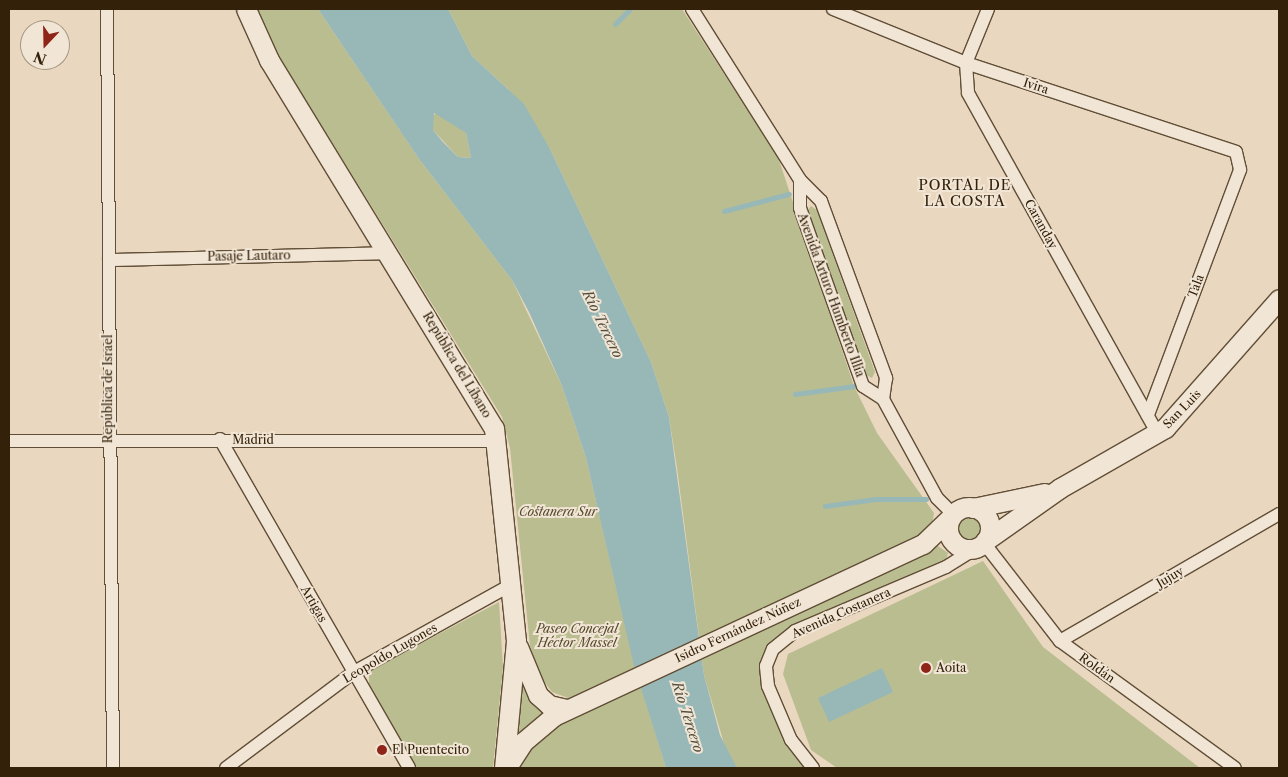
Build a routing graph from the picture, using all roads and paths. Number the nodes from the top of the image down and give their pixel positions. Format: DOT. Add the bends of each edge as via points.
graph roads {
  1 [pos="107,9"];
  2 [pos="246,9"];
  3 [pos="692,9"];
  4 [pos="833,9"];
  5 [pos="988,9"];
  6 [pos="966,63"];
  7 [pos="1240,157"];
  8 [pos="800,180"];
  9 [pos="388,254"];
  10 [pos="109,260"];
  11 [pos="1279,299"];
  12 [pos="883,400"];
  13 [pos="1148,415"];
  14 [pos="1157,433"];
  15 [pos="220,439"];
  16 [pos="107,440"];
  17 [pos="9,441"];
  18 [pos="498,441"];
  19 [pos="1060,488"];
  20 [pos="973,508"];
  21 [pos="1279,514"];
  22 [pos="952,516"];
  23 [pos="923,544"];
  24 [pos="976,545"];
  25 [pos="513,584"];
  26 [pos="516,641"];
  27 [pos="1060,641"];
  28 [pos="354,672"];
  29 [pos="574,705"];
  30 [pos="112,768"];
  31 [pos="226,768"];
  32 [pos="409,768"];
  33 [pos="506,768"];
  34 [pos="813,768"];
  35 [pos="1235,768"];
  1 -- 10 [label="street, República de Israel"];
  2 -- 9 [label="main road, República del Líbano" via="269,60"];
  3 -- 8 [label="street, Avenida Arturo Humberto Illia"];
  4 -- 6 [label="street, Ivira"];
  5 -- 6 [label="street, Caranday"];
  6 -- 7 [label="street, Ivira" via="1231,148"];
  6 -- 13 [label="street, Caranday" via="968,93"];
  7 -- 13 [label="street, Tala" via="1240,170"];
  8 -- 12 [label="street, Avenida Arturo Humberto Illia" via="821,201 886,378"];
  8 -- 12 [label="street, Avenida Arturo Humberto Illia" via="800,208 863,386"];
  9 -- 10 [label="street, Pasaje Lautaro"];
  9 -- 18 [label="main road, República del Líbano" via="465,375"];
  10 -- 16 [label="street, República de Israel"];
  11 -- 14 [label="main road, San Luis"];
  12 -- 22 [label="street, Avenida Arturo Humberto Illia" via="932,490"];
  13 -- 14 [label="street, Caranday"];
  14 -- 19 [label="main road, San Luis"];
  15 -- 16 [label="street, Madrid"];
  15 -- 18 [label="street, Madrid"];
  15 -- 28 [label="street, Artigas"];
  16 -- 17 [label="street, Madrid"];
  16 -- 30 [label="street, República de Israel"];
  18 -- 25 [label="main road, República del Líbano"];
  19 -- 20 [label="main road, San Luis"];
  19 -- 24 [label="main road, San Luis"];
  20 -- 22 [label="main road, San Luis"];
  20 -- 24 [label="main road" via="988,521"];
  21 -- 27 [label="street, Jujuy"];
  22 -- 23 [label="main road"];
  22 -- 24 [label="main road" via="948,534"];
  23 -- 24 [label="main road" via="939,541"];
  23 -- 29 [label="main road, Isidro Fernández Núñez"];
  24 -- 27 [label="street, Roldán"];
  24 -- 34 [label="street, Avenida Costanera" via="946,567 795,631 773,649 766,666 768,686 797,749"];
  25 -- 26 [label="main road, República del Líbano"];
  25 -- 28 [label="street, Leopoldo Lugones"];
  26 -- 29 [label="main road" via="538,696 554,707"];
  26 -- 33 [label="main road, República del Líbano"];
  27 -- 35 [label="street, Roldán"];
  28 -- 31 [label="street, Leopoldo Lugones"];
  28 -- 32 [label="street, Artigas"];
  29 -- 33 [label="main road, Isidro Fernández Núñez" via="528,737"];
}
